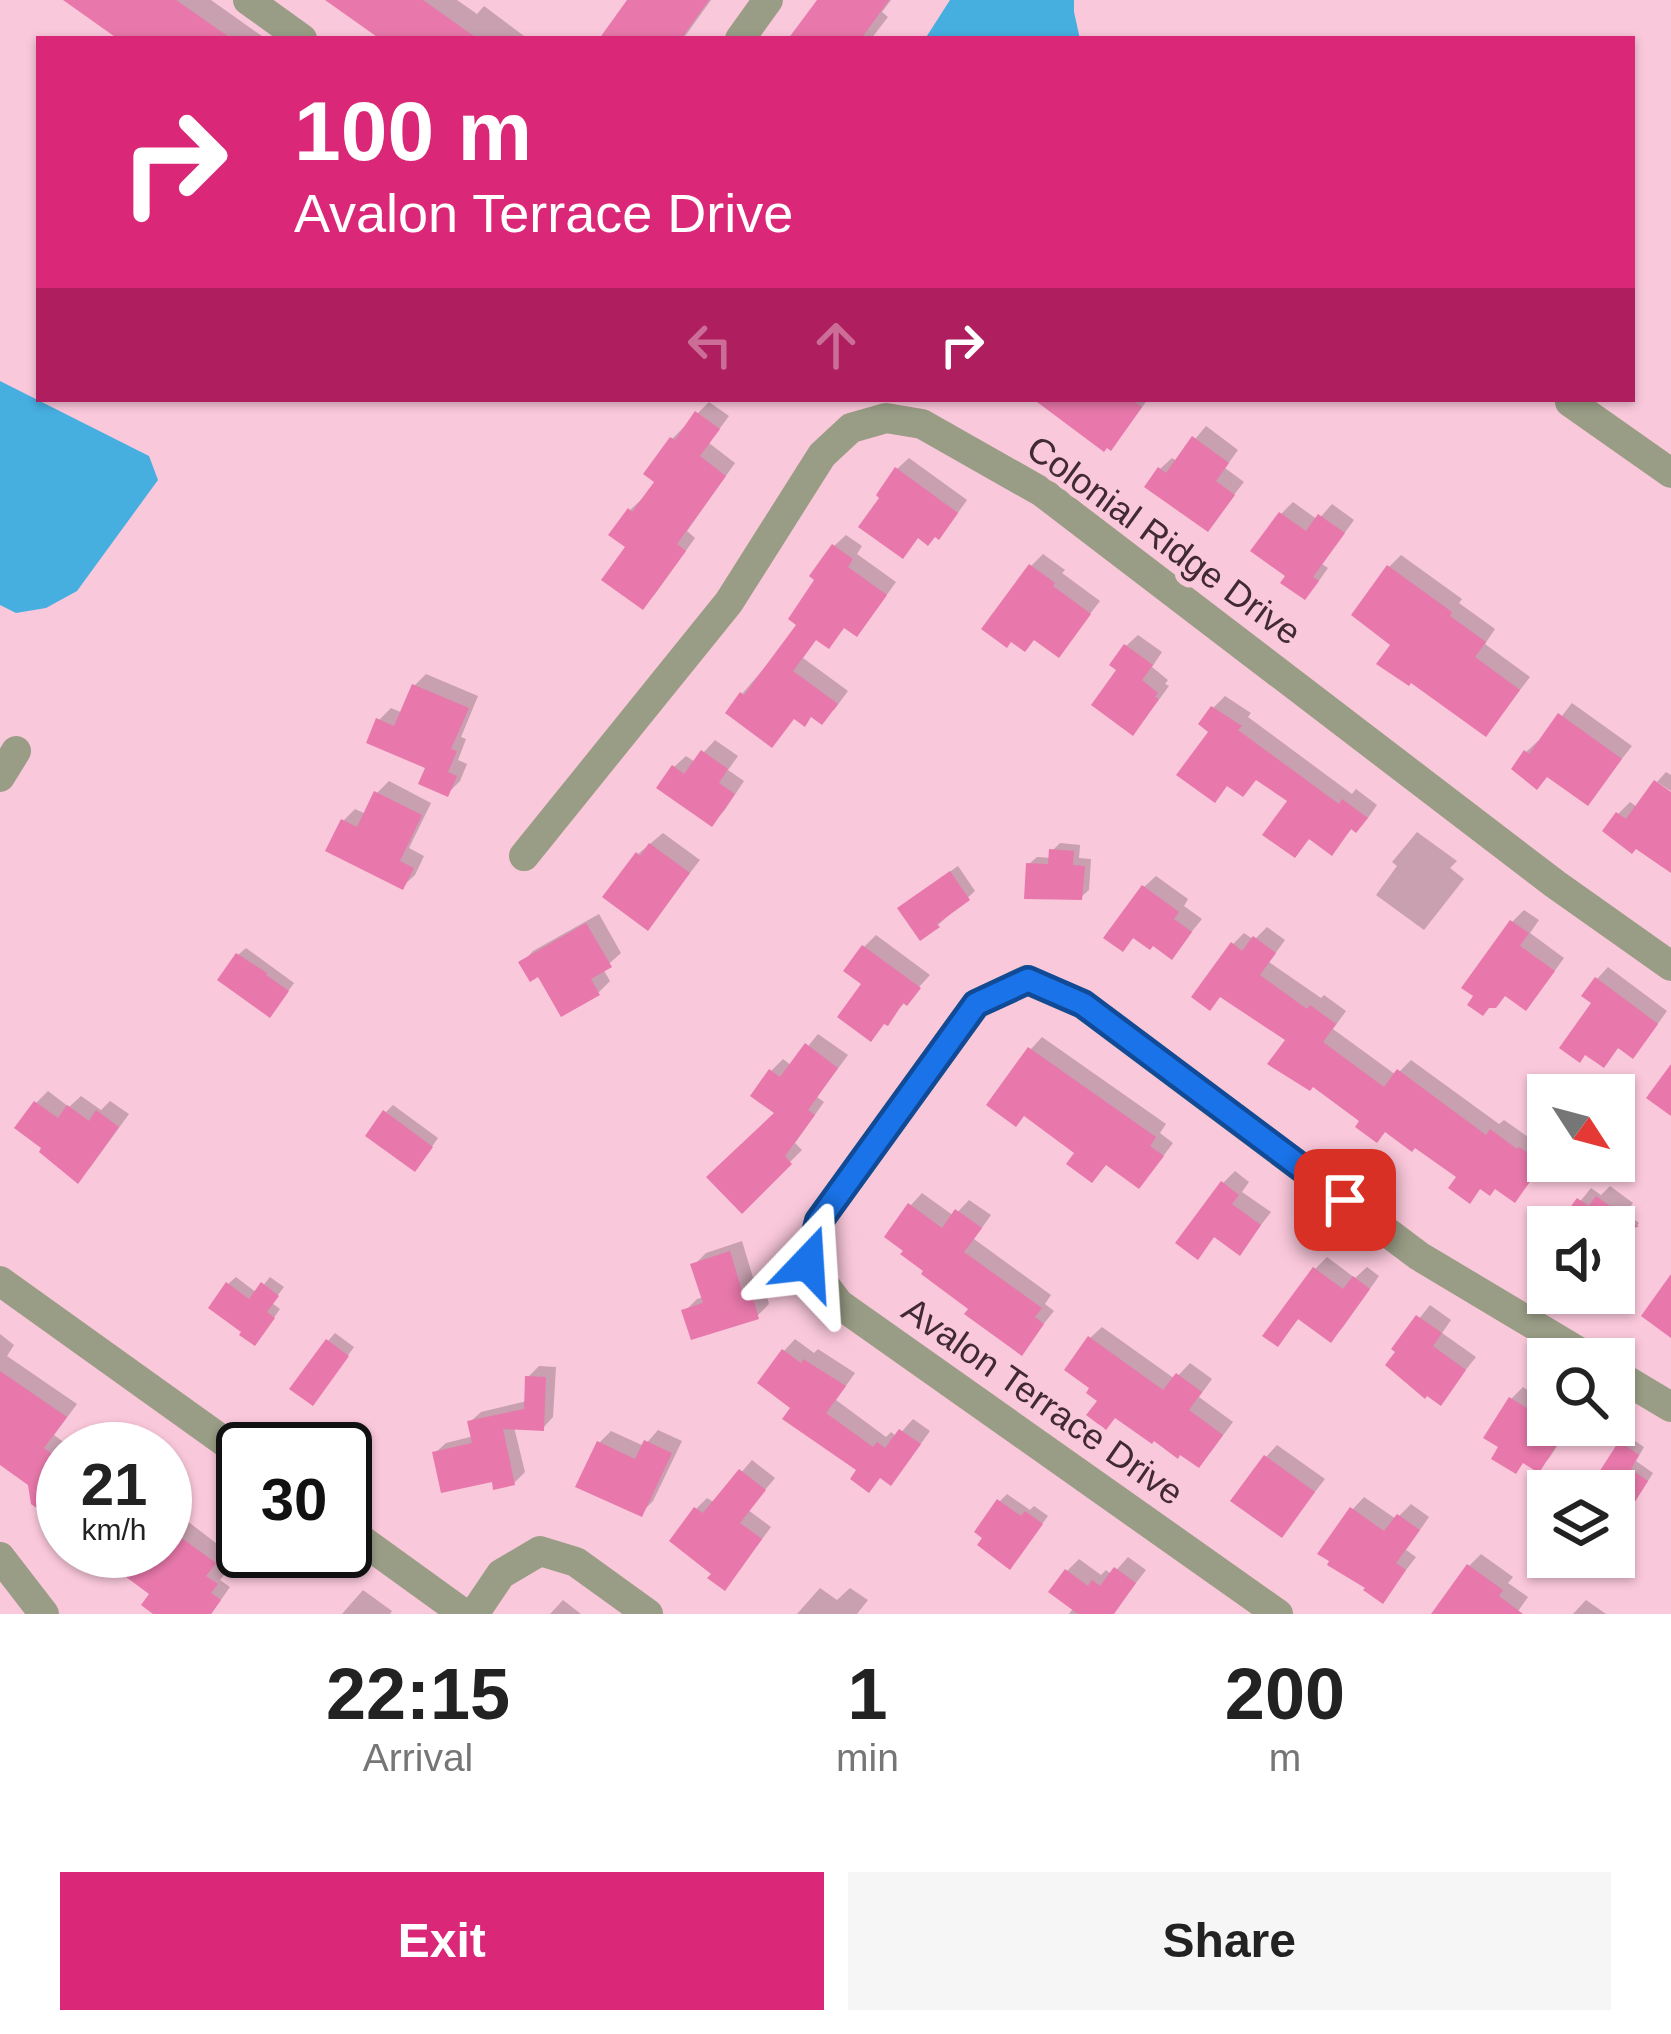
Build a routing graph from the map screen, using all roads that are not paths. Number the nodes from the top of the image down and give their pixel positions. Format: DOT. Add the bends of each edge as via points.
graph roads {
  1 [pos="248,0"];
  2 [pos="768,0"];
  3 [pos="298,36"];
  4 [pos="742,36"];
  5 [pos="1570,402"];
  6 [pos="1671,473"];
  7 [pos="524,856"];
  8 [pos="1671,966"];
  9 [pos="0,1282"];
  10 [pos="1556,1338"];
  11 [pos="1635,1386"];
  12 [pos="1671,1407"];
  13 [pos="216,1436"];
  14 [pos="372,1548"];
  15 [pos="0,1557"];
  16 [pos="44,1614"];
  17 [pos="464,1614"];
  18 [pos="475,1614"];
  19 [pos="648,1614"];
  20 [pos="1278,1614"];
  1 -- 3 [label="street"];
  2 -- 4 [label="street"];
  5 -- 6 [label="street"];
  7 -- 8 [label="street, Colonial Ridge Drive" via="729,602 822,455 851,428 886,418 922,424 1042,492"];
  9 -- 13 [label="street"];
  10 -- 20 [label="street, Avalon Terrace Drive" via="1419,1256 1083,1004 1028,980 976,1004 819,1221 808,1263 839,1304"];
  11 -- 12 [label="street"];
  14 -- 17 [label="street"];
  15 -- 16 [label="street"];
  18 -- 19 [label="street" via="501,1574 540,1551 576,1562"];
}
